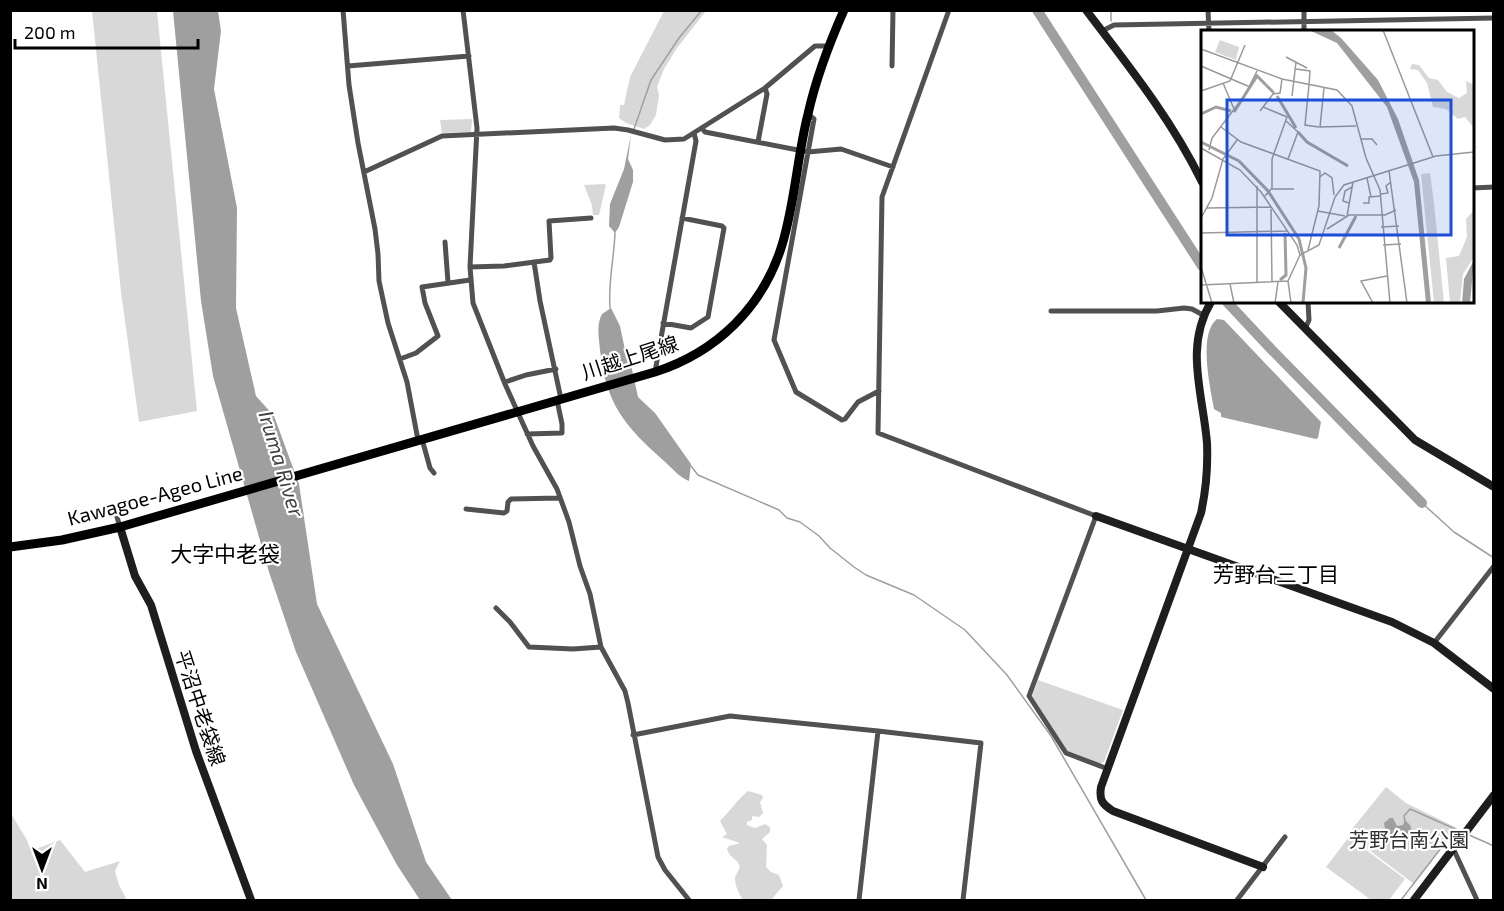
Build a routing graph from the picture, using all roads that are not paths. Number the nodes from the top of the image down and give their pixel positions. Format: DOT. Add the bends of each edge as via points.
graph roads {
  1 [pos="343,10"];
  2 [pos="463,10"];
  3 [pos="844,10"];
  4 [pos="893,10"];
  5 [pos="949,10"];
  6 [pos="1086,10"];
  7 [pos="1208,10"];
  8 [pos="1304,10"];
  9 [pos="1494,18"];
  10 [pos="1304,21"];
  11 [pos="1209,23"];
  12 [pos="1209,30"];
  13 [pos="1304,30"];
  14 [pos="1102,31"];
  15 [pos="828,46"];
  16 [pos="469,56"];
  17 [pos="348,66"];
  18 [pos="892,66"];
  19 [pos="765,88"];
  20 [pos="702,128"];
  21 [pos="694,134"];
  22 [pos="476,136"];
  23 [pos="758,142"];
  24 [pos="804,151"];
  25 [pos="893,167"];
  26 [pos="364,172"];
  27 [pos="1201,178"];
  28 [pos="1494,187"];
  29 [pos="1474,188"];
  30 [pos="591,218"];
  31 [pos="682,218"];
  32 [pos="445,242"];
  33 [pos="534,262"];
  34 [pos="470,267"];
  35 [pos="470,280"];
  36 [pos="448,282"];
  37 [pos="1210,303"];
  38 [pos="1280,303"];
  39 [pos="1308,303"];
  40 [pos="1051,310"];
  41 [pos="1203,315"];
  42 [pos="663,323"];
  43 [pos="1305,329"];
  44 [pos="400,359"];
  45 [pos="556,369"];
  46 [pos="655,372"];
  47 [pos="505,382"];
  48 [pos="879,391"];
  49 [pos="559,399"];
  50 [pos="527,434"];
  51 [pos="417,441"];
  52 [pos="434,473"];
  53 [pos="1494,487"];
  54 [pos="560,498"];
  55 [pos="466,509"];
  56 [pos="1096,516"];
  57 [pos="117,517"];
  58 [pos="124,525"];
  59 [pos="10,548"];
  60 [pos="1189,548"];
  61 [pos="1494,566"];
  62 [pos="496,608"];
  63 [pos="1434,644"];
  64 [pos="601,647"];
  65 [pos="1494,688"];
  66 [pos="878,731"];
  67 [pos="633,735"];
  68 [pos="1108,769"];
  69 [pos="1494,795"];
  70 [pos="1285,837"];
  71 [pos="1453,848"];
  72 [pos="1263,867"];
  73 [pos="251,900"];
  74 [pos="689,900"];
  75 [pos="859,900"];
  76 [pos="963,900"];
  77 [pos="1237,900"];
  78 [pos="1414,900"];
  79 [pos="1477,900"];
  1 -- 17 [label="street"];
  2 -- 16 [label="street"];
  3 -- 15 [label="main road, 川越上尾線"];
  4 -- 18 [label="street"];
  5 -- 25 [label="street"];
  6 -- 14 [label="street"];
  7 -- 11 [label="street"];
  8 -- 10 [label="street"];
  9 -- 10 [label="street"];
  10 -- 11 [label="street"];
  10 -- 13 [label="street"];
  11 -- 12 [label="street"];
  11 -- 14 [label="street" via="1114,25"];
  14 -- 27 [label="street" via="1190,156"];
  15 -- 19 [label="street" via="815,46"];
  15 -- 24 [label="main road, 川越上尾線" via="808,114"];
  16 -- 17 [label="street"];
  16 -- 22 [label="street"];
  17 -- 26 [label="street"];
  19 -- 20 [label="street"];
  19 -- 23 [label="street"];
  20 -- 21 [label="street"];
  20 -- 23 [label="street" via="705,132"];
  21 -- 22 [label="street" via="673,140 614,128"];
  21 -- 31 [label="street"];
  22 -- 26 [label="street" via="442,136"];
  22 -- 34 [label="street"];
  23 -- 24 [label="street"];
  24 -- 25 [label="street" via="841,149"];
  24 -- 46 [label="main road, 川越上尾線" via="783,243 760,294 743,317 715,342"];
  24 -- 48 [label="street" via="774,340 796,392 842,420 858,402"];
  25 -- 48 [label="street" via="882,197"];
  26 -- 44 [label="street" via="376,237 379,281"];
  28 -- 29 [label="street"];
  30 -- 33 [label="street" via="549,220 551,258"];
  31 -- 42 [label="street"];
  31 -- 42 [label="street" via="724,228 712,296 708,317 691,328"];
  32 -- 36 [label="street"];
  33 -- 34 [label="street"];
  33 -- 45 [label="street"];
  34 -- 35 [label="street"];
  35 -- 36 [label="street"];
  35 -- 47 [label="street" via="475,312"];
  36 -- 44 [label="street" via="423,287 438,336 416,353"];
  37 -- 41 [label="street"];
  38 -- 43 [label="street"];
  39 -- 43 [label="street"];
  40 -- 41 [label="street" via="1184,308"];
  41 -- 60 [label="street" via="1196,346 1207,445 1206,484"];
  42 -- 46 [label="street"];
  43 -- 53 [label="street" via="1415,440"];
  44 -- 51 [label="street"];
  45 -- 47 [label="street"];
  45 -- 49 [label="street"];
  46 -- 49 [label="main road, 川越上尾線"];
  47 -- 50 [label="street"];
  48 -- 56 [label="street" via="881,435"];
  49 -- 50 [label="street" via="562,433"];
  49 -- 51 [label="main road, 川越上尾線"];
  50 -- 54 [label="street"];
  51 -- 52 [label="street"];
  51 -- 58 [label="main road, Kawagoe-Ageo Line"];
  54 -- 55 [label="street" via="511,499 504,513"];
  54 -- 64 [label="street" via="590,594"];
  56 -- 60 [label="street"];
  56 -- 68 [label="street" via="1029,696 1066,753"];
  57 -- 58 [label="street"];
  58 -- 59 [label="main road, Kawagoe-Ageo Line"];
  58 -- 73 [label="street, 平沼中老袋線" via="135,576 151,605 196,751"];
  60 -- 63 [label="street" via="1392,622"];
  60 -- 68 [label="street"];
  61 -- 63 [label="street"];
  62 -- 64 [label="street" via="529,647"];
  63 -- 65 [label="street"];
  64 -- 67 [label="street" via="625,691"];
  66 -- 67 [label="street" via="730,716"];
  66 -- 75 [label="street"];
  66 -- 76 [label="street" via="981,743"];
  67 -- 74 [label="street" via="659,861"];
  68 -- 72 [label="street" via="1100,793 1105,806"];
  69 -- 71 [label="street"];
  70 -- 72 [label="street"];
  71 -- 78 [label="street"];
  71 -- 79 [label="street"];
  72 -- 77 [label="street"];
}
